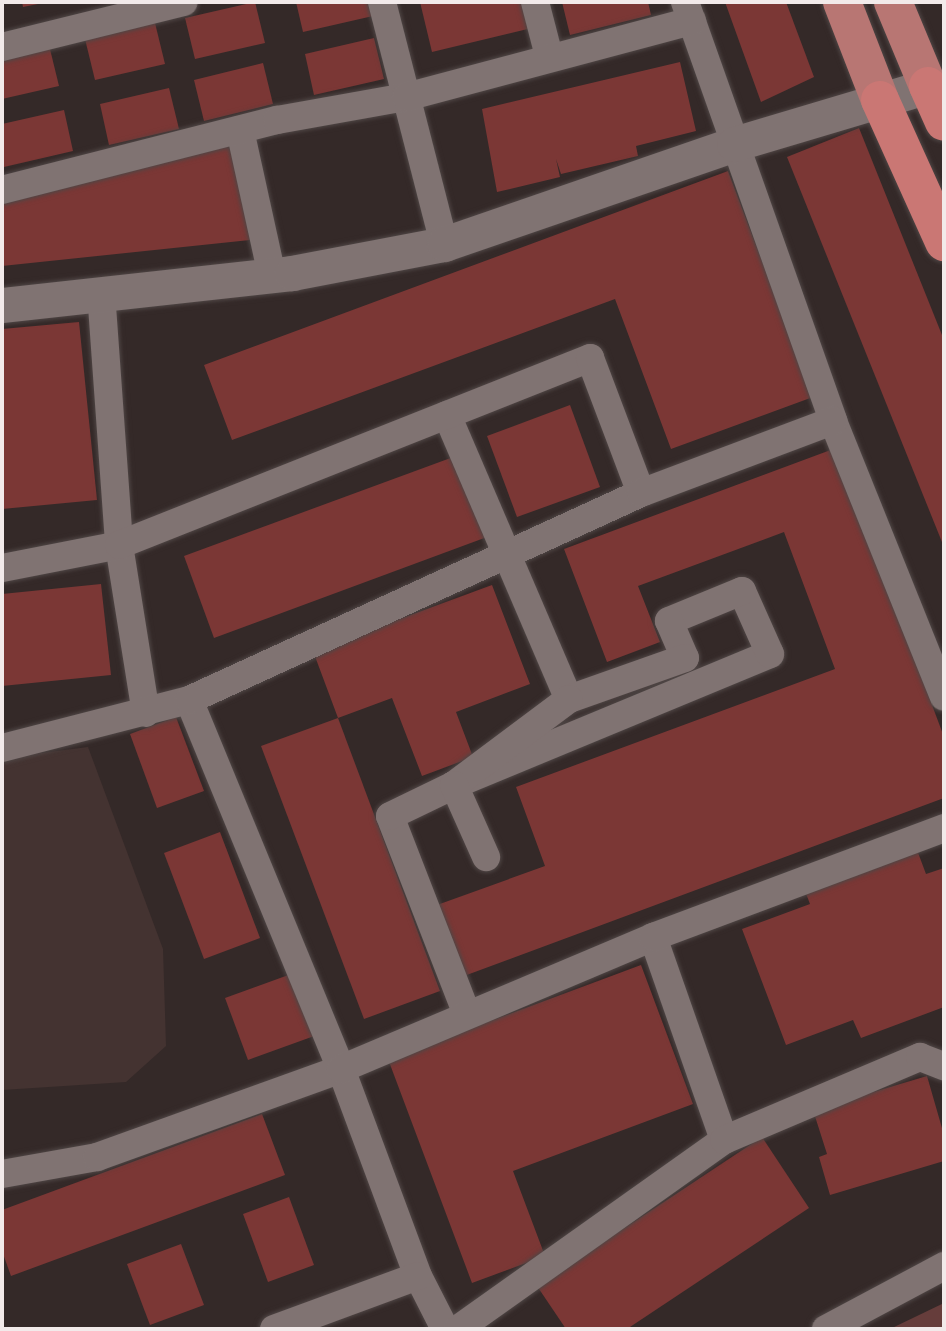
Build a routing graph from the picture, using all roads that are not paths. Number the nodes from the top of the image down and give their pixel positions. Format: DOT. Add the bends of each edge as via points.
graph roads {
  1 [pos="184,2"];
  2 [pos="382,2"];
  3 [pos="535,2"];
  4 [pos="842,2"];
  5 [pos="893,2"];
  6 [pos="688,11"];
  7 [pos="2,47"];
  8 [pos="549,56"];
  9 [pos="928,86"];
  10 [pos="407,97"];
  11 [pos="880,100"];
  12 [pos="944,122"];
  13 [pos="240,130"];
  14 [pos="734,144"];
  15 [pos="2,190"];
  16 [pos="944,242"];
  17 [pos="444,244"];
  18 [pos="271,275"];
  19 [pos="101,292"];
  20 [pos="2,304"];
  21 [pos="447,415"];
  22 [pos="834,421"];
  23 [pos="641,493"];
  24 [pos="119,545"];
  25 [pos="506,558"];
  26 [pos="2,568"];
  27 [pos="944,697"];
  28 [pos="569,699"];
  29 [pos="189,701"];
  30 [pos="146,713"];
  31 [pos="2,748"];
  32 [pos="454,785"];
  33 [pos="944,828"];
  34 [pos="486,857"];
  35 [pos="653,937"];
  36 [pos="466,1013"];
  37 [pos="944,1066"];
  38 [pos="341,1069"];
  39 [pos="724,1140"];
  40 [pos="2,1174"];
  41 [pos="944,1266"];
  42 [pos="418,1276"];
  43 [pos="274,1329"];
  44 [pos="445,1329"];
  45 [pos="458,1329"];
  46 [pos="826,1329"];
  1 -- 7 [label="street"];
  2 -- 10 [label="street"];
  3 -- 8 [label="street"];
  4 -- 11 [label="main road"];
  5 -- 9 [label="main road"];
  6 -- 8 [label="street"];
  6 -- 14 [label="street"];
  8 -- 10 [label="street"];
  9 -- 11 [label="street"];
  9 -- 12 [label="highway"];
  10 -- 13 [label="street"];
  10 -- 17 [label="street"];
  11 -- 14 [label="street"];
  11 -- 16 [label="highway"];
  13 -- 15 [label="street"];
  13 -- 18 [label="street"];
  14 -- 17 [label="street"];
  14 -- 22 [label="street"];
  17 -- 18 [label="street"];
  18 -- 19 [label="street"];
  19 -- 20 [label="street"];
  19 -- 24 [label="street"];
  21 -- 23 [label="street" via="590,358"];
  21 -- 24 [label="street"];
  21 -- 25 [label="street"];
  22 -- 23 [label="street"];
  22 -- 27 [label="street"];
  23 -- 25 [label="street"];
  24 -- 26 [label="street"];
  24 -- 30 [label="street"];
  25 -- 28 [label="street"];
  25 -- 29 [label="street"];
  28 -- 32 [label="street"];
  28 -- 32 [label="street" via="685,658 669,621 742,591 770,654"];
  29 -- 30 [label="street"];
  29 -- 38 [label="street"];
  30 -- 31 [label="street"];
  32 -- 34 [label="street"];
  32 -- 36 [label="street" via="390,816"];
  33 -- 35 [label="street"];
  35 -- 36 [label="street"];
  35 -- 39 [label="street"];
  36 -- 38 [label="street"];
  37 -- 39 [label="street" via="920,1057"];
  38 -- 40 [label="street" via="97,1157"];
  38 -- 42 [label="street"];
  39 -- 45 [label="street"];
  41 -- 46 [label="street"];
  42 -- 43 [label="street"];
  42 -- 44 [label="street"];
}
